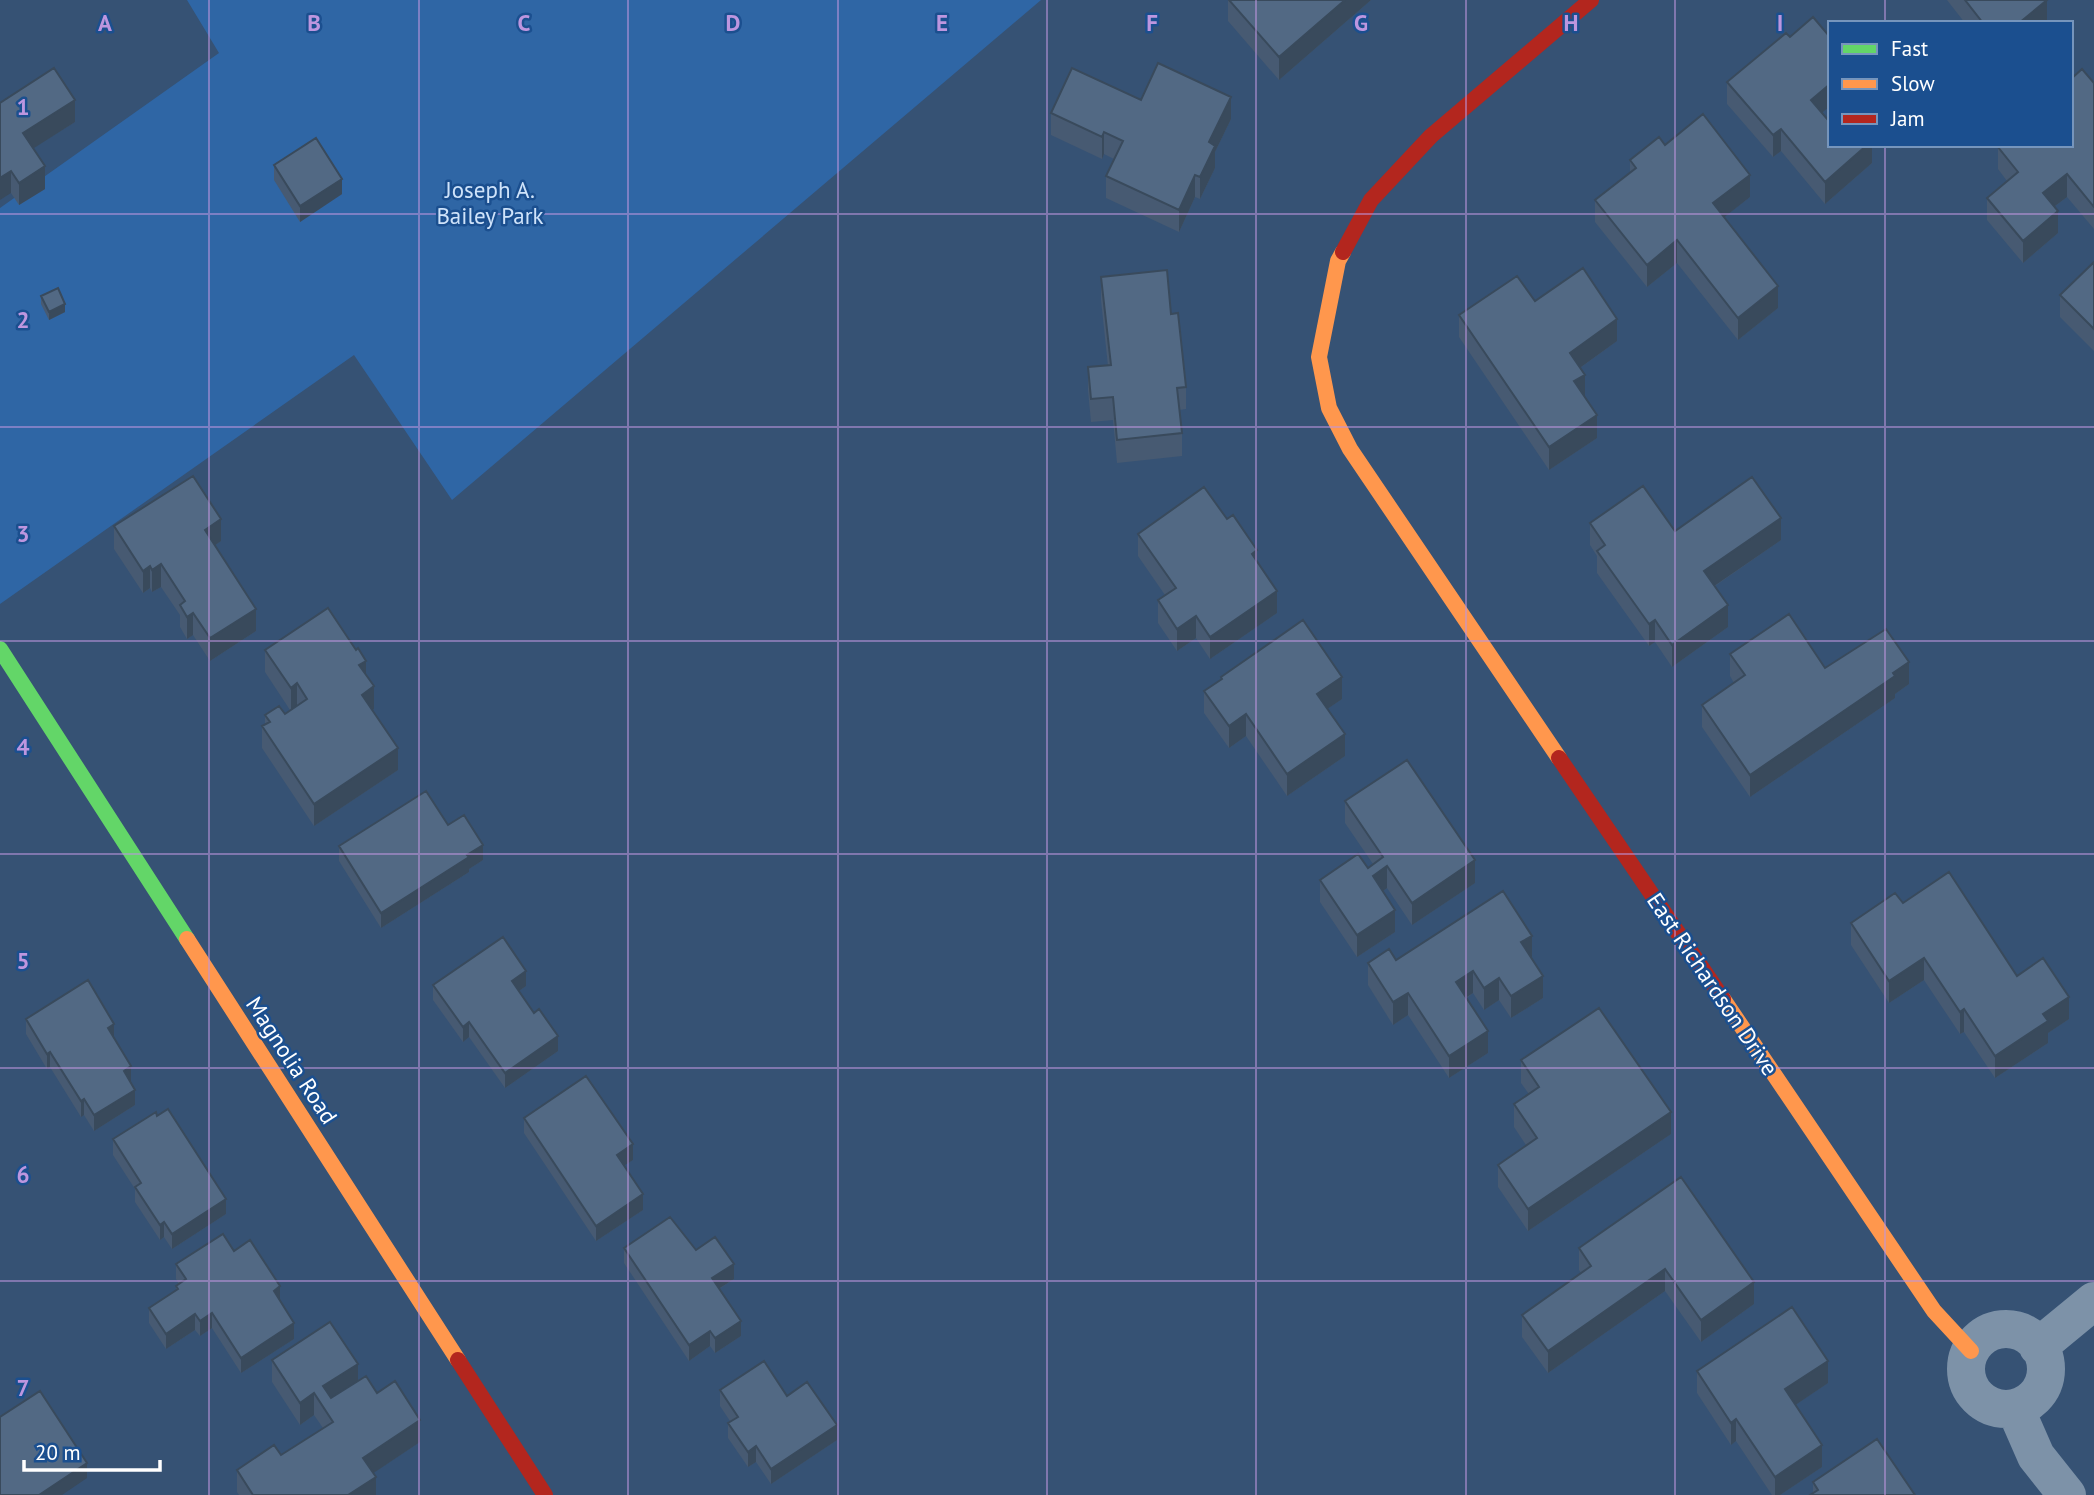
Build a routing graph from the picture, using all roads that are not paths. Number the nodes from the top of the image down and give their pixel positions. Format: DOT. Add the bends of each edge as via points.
graph roads {
  1 [pos="1591,0"];
  2 [pos="0,649"];
  3 [pos="2094,1301"];
  4 [pos="2038,1347"];
  5 [pos="1970,1351"];
  6 [pos="2015,1408"];
  7 [pos="545,1495"];
  8 [pos="2067,1495"];
  1 -- 5 [label="street, East Richardson Drive" via="1431,136 1371,200 1338,261 1319,357 1329,408 1350,449 1934,1311"];
  2 -- 7 [label="street, Magnolia Road"];
  3 -- 4 [label="street"];
  4 -- 5 [label="street" via="2021,1332 2007,1329 1982,1337"];
  4 -- 6 [label="street" via="2045,1362 2041,1388 2033,1399"];
  5 -- 6 [label="street" via="1965,1370 1974,1395 1996,1408"];
  6 -- 8 [label="street" via="2036,1456"];
}
